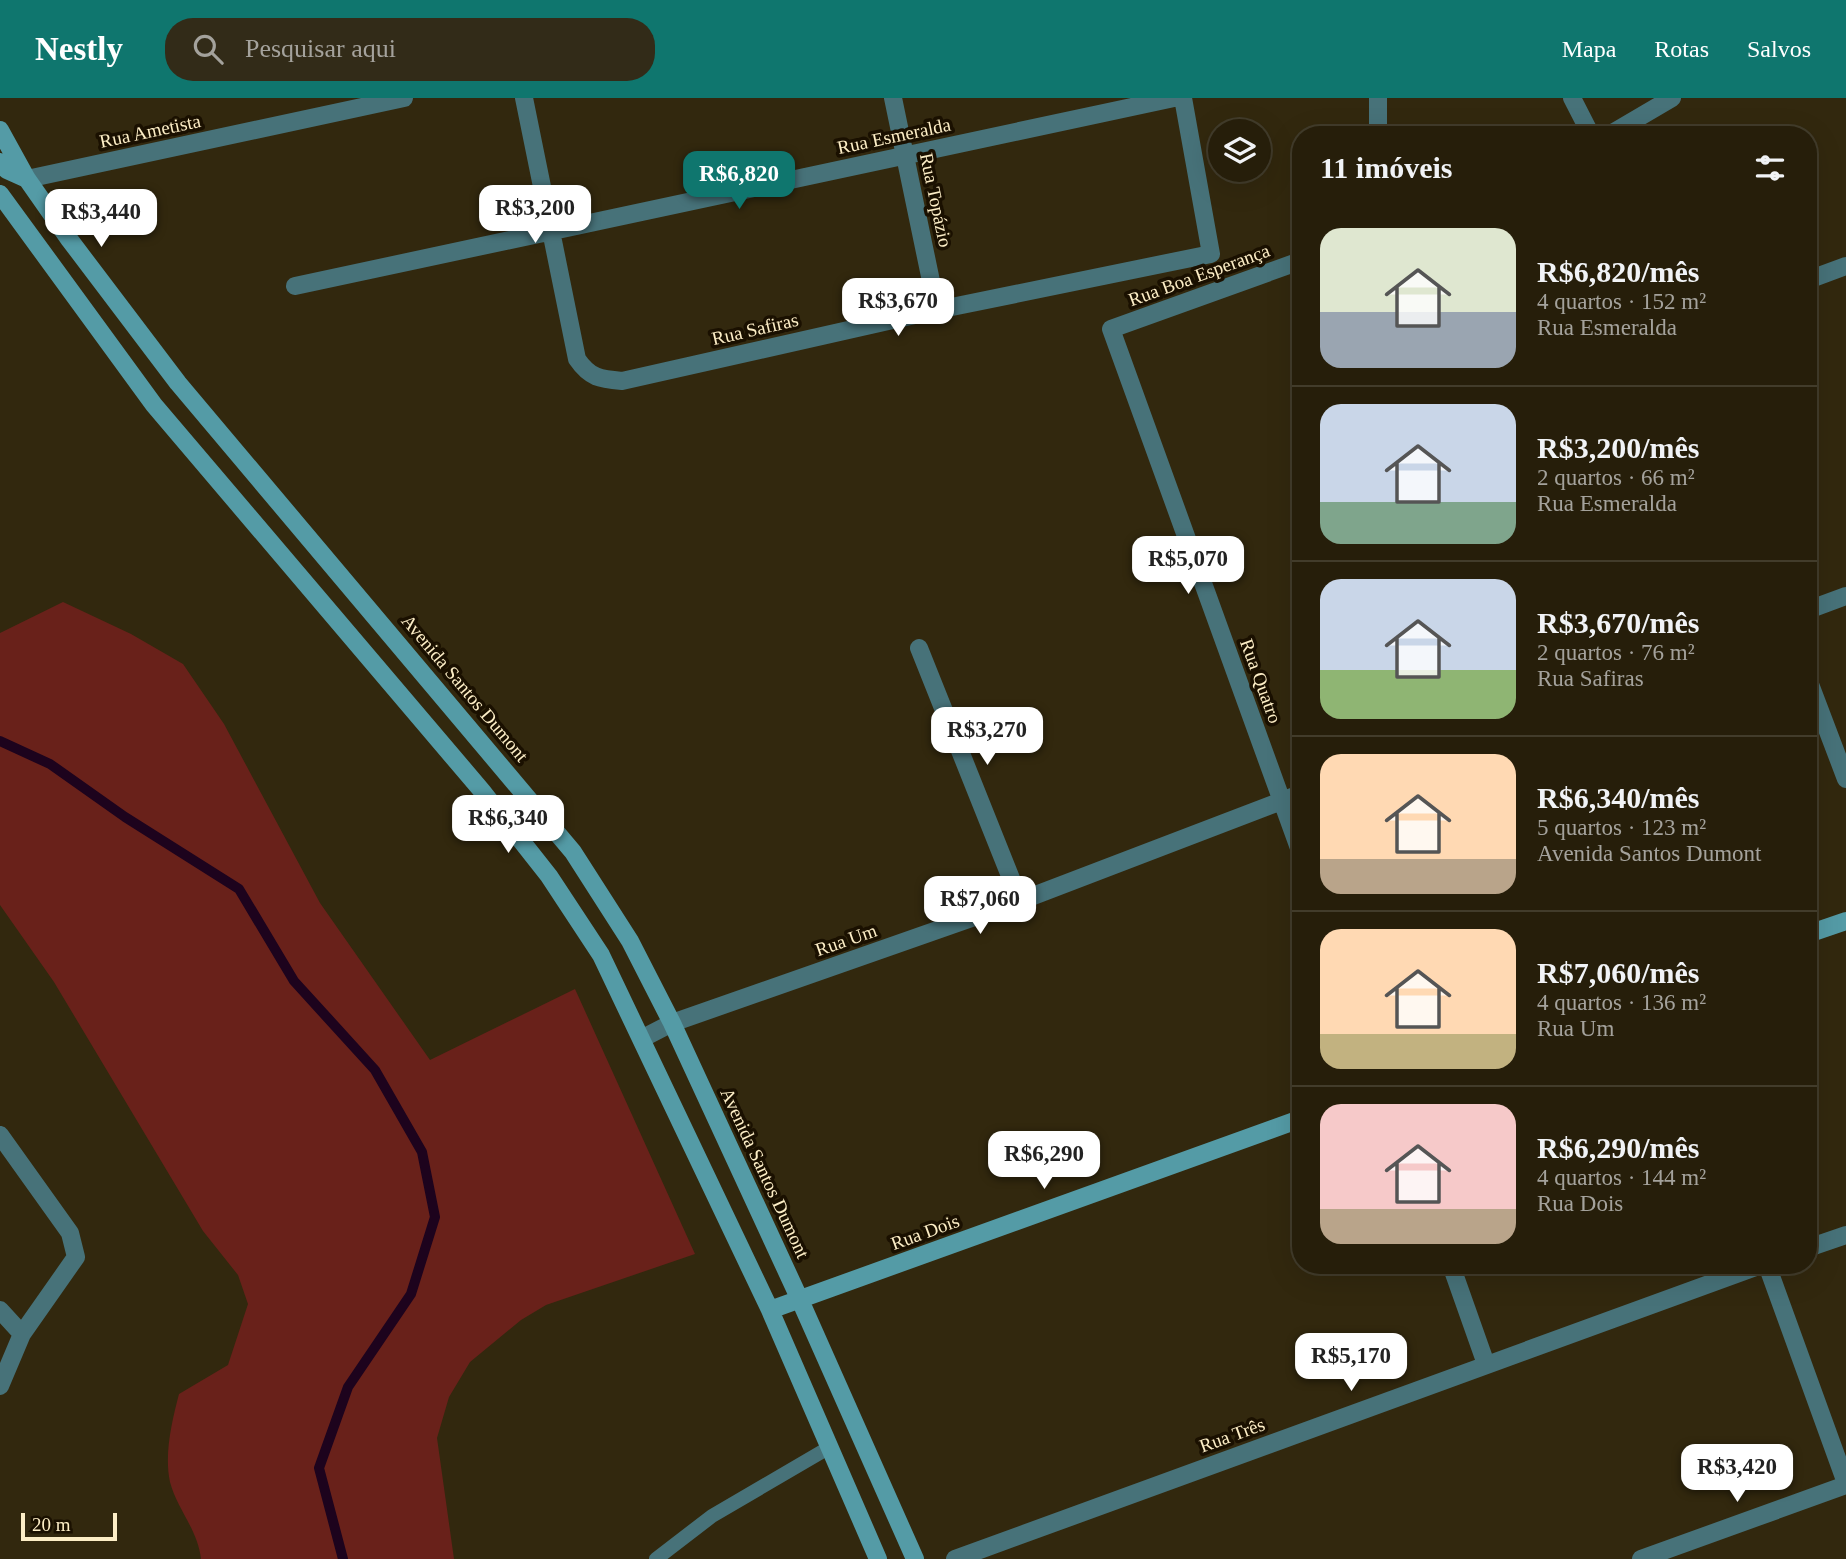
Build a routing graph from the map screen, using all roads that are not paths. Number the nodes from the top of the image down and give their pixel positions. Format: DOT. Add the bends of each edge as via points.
graph roads {
  1 [pos="404,98"];
  2 [pos="524,98"];
  3 [pos="893,98"];
  4 [pos="1174,98"];
  5 [pos="1183,98"];
  6 [pos="1378,98"];
  7 [pos="1572,98"];
  8 [pos="1672,98"];
  9 [pos="1378,126"];
  10 [pos="1586,126"];
  11 [pos="1624,126"];
  12 [pos="0,130"];
  13 [pos="905,156"];
  14 [pos="0,162"];
  15 [pos="27,179"];
  16 [pos="0,194"];
  17 [pos="551,231"];
  18 [pos="1292,264"];
  19 [pos="1846,266"];
  20 [pos="1817,277"];
  21 [pos="295,286"];
  22 [pos="937,310"];
  23 [pos="1111,329"];
  24 [pos="1846,596"];
  25 [pos="1817,607"];
  26 [pos="919,648"];
  27 [pos="1817,703"];
  28 [pos="1846,779"];
  29 [pos="1292,797"];
  30 [pos="1282,801"];
  31 [pos="1292,829"];
  32 [pos="1020,901"];
  33 [pos="1846,921"];
  34 [pos="1817,931"];
  35 [pos="672,1023"];
  36 [pos="643,1038"];
  37 [pos="1292,1122"];
  38 [pos="0,1135"];
  39 [pos="1846,1235"];
  40 [pos="1817,1245"];
  41 [pos="1454,1274"];
  42 [pos="1736,1274"];
  43 [pos="1771,1274"];
  44 [pos="800,1300"];
  45 [pos="0,1310"];
  46 [pos="770,1310"];
  47 [pos="22,1334"];
  48 [pos="1486,1364"];
  49 [pos="0,1386"];
  50 [pos="830,1447"];
  51 [pos="1846,1484"];
  52 [pos="656,1559"];
  53 [pos="878,1559"];
  54 [pos="915,1559"];
  55 [pos="955,1559"];
  56 [pos="1641,1559"];
  1 -- 15 [label="street, Rua Ametista"];
  2 -- 17 [label="street, Rua Safiras"];
  3 -- 13 [label="street, Rua Topázio"];
  4 -- 13 [label="street, Rua Esmeralda"];
  5 -- 22 [label="street, Rua Safiras" via="1211,254"];
  6 -- 9 [label="street"];
  7 -- 10 [label="street"];
  8 -- 11 [label="street"];
  12 -- 15 [label="main road, Avenida Santos Dumont"];
  13 -- 17 [label="street, Rua Esmeralda"];
  13 -- 22 [label="street, Rua Topázio"];
  14 -- 15 [label="main road"];
  15 -- 35 [label="main road, Avenida Santos Dumont" via="178,383 573,852 630,941"];
  16 -- 36 [label="main road" via="154,405 549,876 601,955"];
  17 -- 21 [label="street, Rua Esmeralda"];
  17 -- 22 [label="street, Rua Safiras" via="578,359 588,375 601,380 622,381"];
  18 -- 23 [label="street, Rua Boa Esperança"];
  19 -- 20 [label="street"];
  23 -- 30 [label="street, Rua Quatro"];
  24 -- 25 [label="street"];
  26 -- 32 [label="street"];
  27 -- 28 [label="street"];
  29 -- 30 [label="street, Rua Um"];
  30 -- 31 [label="street, Rua Quatro"];
  30 -- 32 [label="street, Rua Um"];
  32 -- 35 [label="street, Rua Um"];
  33 -- 34 [label="main road"];
  35 -- 36 [label="street, Rua Um"];
  35 -- 44 [label="main road, Avenida Santos Dumont"];
  36 -- 46 [label="main road"];
  37 -- 44 [label="main road, Rua Dois"];
  38 -- 47 [label="street" via="70,1233 76,1257"];
  39 -- 40 [label="street"];
  41 -- 48 [label="street"];
  42 -- 48 [label="street, Rua Três"];
  43 -- 51 [label="street"];
  44 -- 46 [label="main road, Rua Dois"];
  44 -- 54 [label="main road, Avenida Santos Dumont"];
  45 -- 47 [label="street"];
  46 -- 50 [label="main road"];
  47 -- 49 [label="street"];
  48 -- 55 [label="street, Rua Três"];
  50 -- 52 [label="lane" via="712,1516"];
  50 -- 53 [label="main road"];
  51 -- 56 [label="street"];
}
